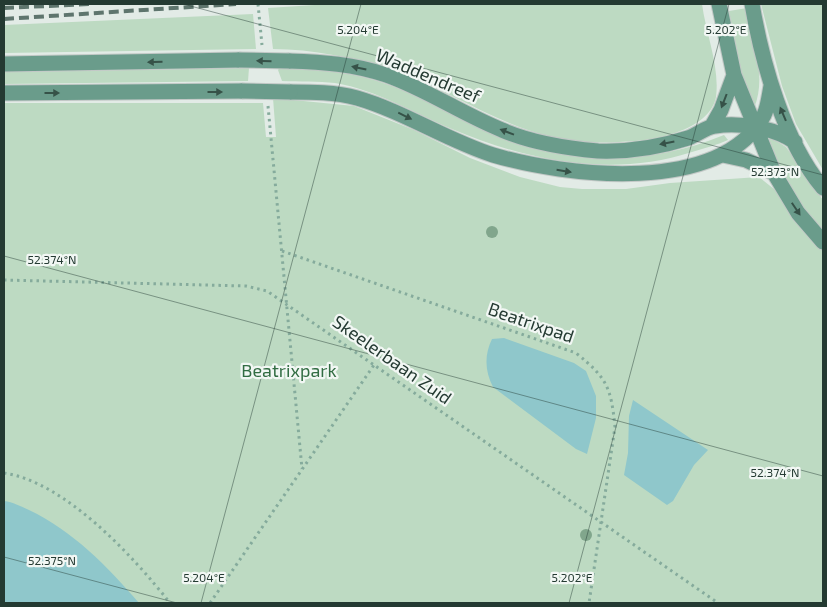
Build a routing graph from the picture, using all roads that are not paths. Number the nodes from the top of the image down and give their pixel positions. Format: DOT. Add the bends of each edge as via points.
graph roads {
  1 [pos="719,4"];
  2 [pos="752,4"];
  3 [pos="4,64"];
  4 [pos="734,75"];
  5 [pos="771,86"];
  6 [pos="4,93"];
  7 [pos="712,126"];
  8 [pos="754,128"];
  9 [pos="795,142"];
  10 [pos="723,156"];
  11 [pos="774,173"];
  12 [pos="823,188"];
  13 [pos="823,242"];
  1 -- 4 [label="main road"];
  2 -- 5 [label="main road"];
  7 -- 3 [label="main road, Waddendreef, one-way, bridge" via="689,138 638,148 600,151 557,146 502,130 418,88 386,75 349,66 239,60"];
  4 -- 7 [label="main road, one-way"];
  4 -- 8 [label="main road"];
  5 -- 8 [label="main road" via="764,115"];
  9 -- 5 [label="main road, one-way"];
  6 -- 10 [label="main road, one-way, bridge" via="322,92 355,97 400,113 492,154 573,172 634,174"];
  7 -- 8 [label="main road, Waddendreef"];
  8 -- 9 [label="main road, Waddendreef" via="779,133"];
  8 -- 10 [label="main road"];
  8 -- 11 [label="main road"];
  9 -- 12 [label="main road"];
  10 -- 11 [label="main road" via="746,160"];
  11 -- 13 [label="main road, one-way" via="798,212"];
}
